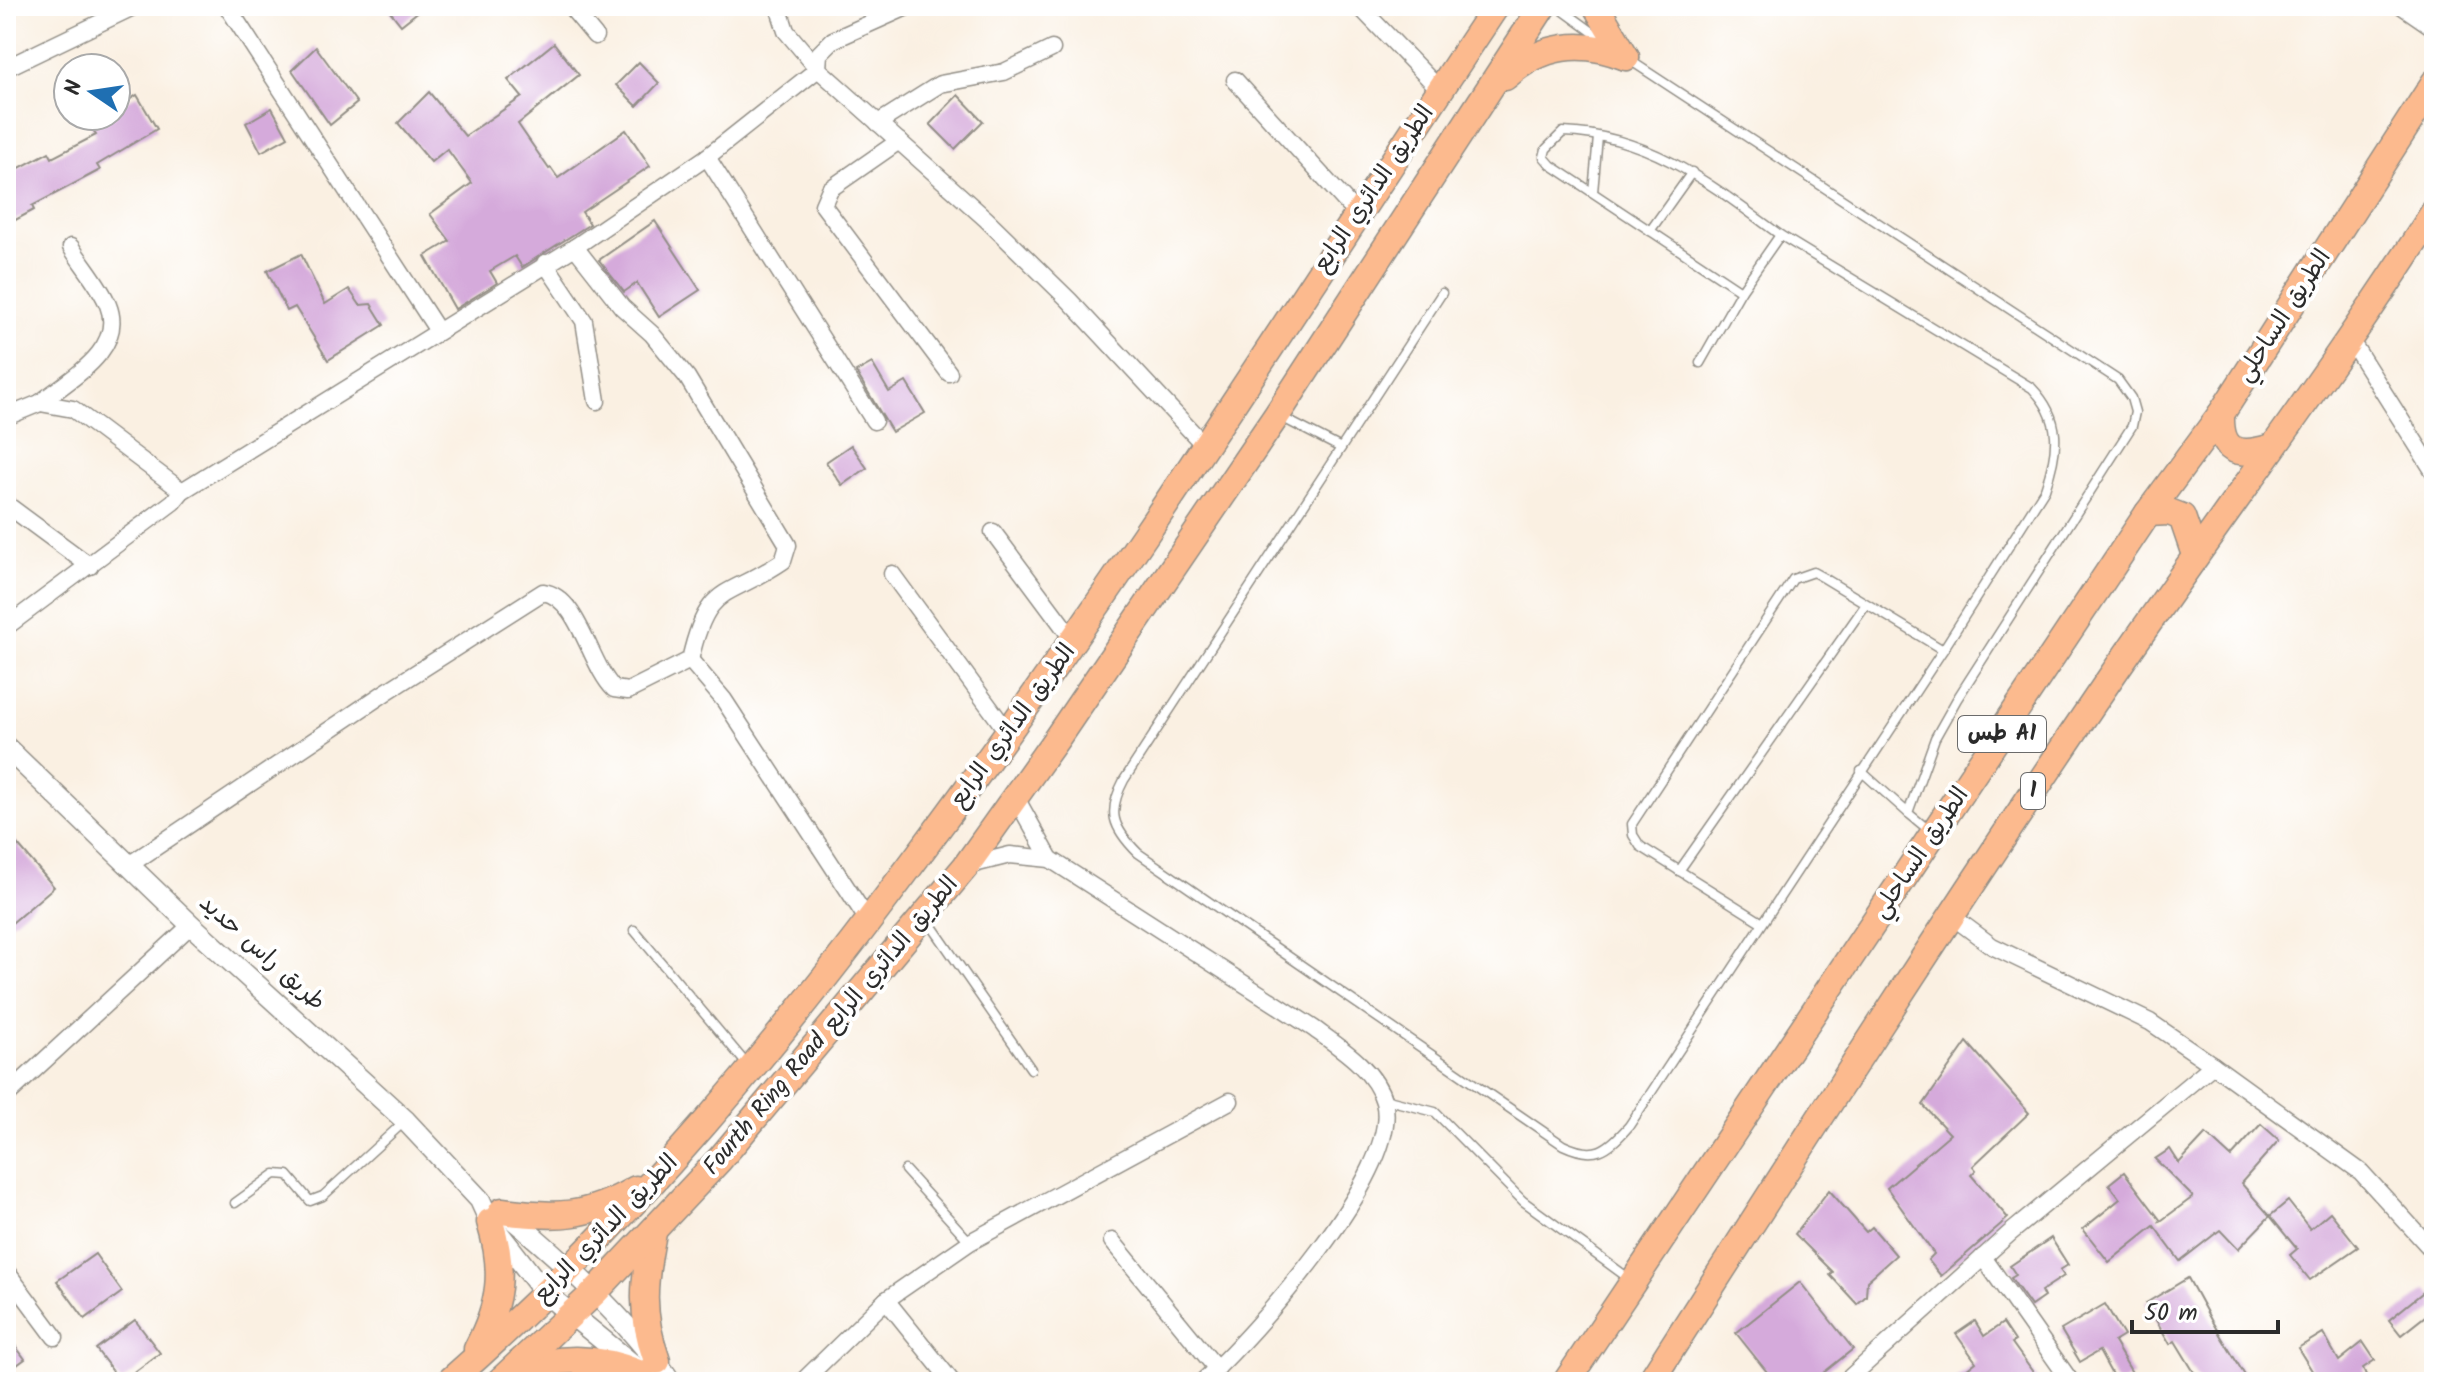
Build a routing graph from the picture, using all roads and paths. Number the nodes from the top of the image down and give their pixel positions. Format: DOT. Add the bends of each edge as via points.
graph roads {
  1 [pos="135,6"];
  2 [pos="227,6"];
  3 [pos="570,6"];
  4 [pos="778,6"];
  5 [pos="909,6"];
  6 [pos="1359,6"];
  7 [pos="1496,6"];
  8 [pos="1543,6"];
  9 [pos="1557,6"];
  10 [pos="1596,6"];
  11 [pos="2402,6"];
  12 [pos="2434,28"];
  13 [pos="595,36"];
  14 [pos="1052,49"];
  15 [pos="1626,57"];
  16 [pos="6,68"];
  17 [pos="818,69"];
  18 [pos="1235,80"];
  19 [pos="2434,83"];
  20 [pos="1440,90"];
  21 [pos="1490,90"];
  22 [pos="878,123"];
  23 [pos="1598,137"];
  24 [pos="899,141"];
  25 [pos="707,157"];
  26 [pos="1692,172"];
  27 [pos="1593,192"];
  28 [pos="2434,212"];
  29 [pos="1357,214"];
  30 [pos="1650,231"];
  31 [pos="1780,235"];
  32 [pos="71,247"];
  33 [pos="575,247"];
  34 [pos="545,263"];
  35 [pos="1741,291"];
  36 [pos="1442,293"];
  37 [pos="438,331"];
  38 [pos="2351,341"];
  39 [pos="1700,363"];
  40 [pos="949,373"];
  41 [pos="597,401"];
  42 [pos="40,403"];
  43 [pos="2221,414"];
  44 [pos="1277,415"];
  45 [pos="6,417"];
  46 [pos="874,421"];
  47 [pos="1204,445"];
  48 [pos="1341,448"];
  49 [pos="2269,448"];
  50 [pos="2434,472"];
  51 [pos="182,491"];
  52 [pos="6,504"];
  53 [pos="2148,513"];
  54 [pos="993,532"];
  55 [pos="2195,555"];
  56 [pos="90,566"];
  57 [pos="892,574"];
  58 [pos="1866,604"];
  59 [pos="6,627"];
  60 [pos="1125,640"];
  61 [pos="1074,641"];
  62 [pos="1943,650"];
  63 [pos="690,660"];
  64 [pos="1009,734"];
  65 [pos="6,747"];
  66 [pos="1861,771"];
  67 [pos="1016,798"];
  68 [pos="1908,813"];
  69 [pos="1933,834"];
  70 [pos="1050,859"];
  71 [pos="129,865"];
  72 [pos="966,866"];
  73 [pos="1679,871"];
  74 [pos="1949,914"];
  75 [pos="924,915"];
  76 [pos="869,922"];
  77 [pos="1761,922"];
  78 [pos="191,925"];
  79 [pos="634,930"];
  80 [pos="2213,1065"];
  81 [pos="1031,1069"];
  82 [pos="752,1071"];
  83 [pos="6,1096"];
  84 [pos="1384,1099"];
  85 [pos="1230,1101"];
  86 [pos="406,1121"];
  87 [pos="669,1167"];
  88 [pos="905,1170"];
  89 [pos="235,1203"];
  90 [pos="491,1211"];
  91 [pos="653,1233"];
  92 [pos="1112,1241"];
  93 [pos="970,1242"];
  94 [pos="2434,1252"];
  95 [pos="1983,1257"];
  96 [pos="569,1268"];
  97 [pos="6,1271"];
  98 [pos="1631,1281"];
  99 [pos="545,1293"];
  100 [pos="594,1293"];
  101 [pos="886,1300"];
  102 [pos="570,1316"];
  103 [pos="55,1337"];
  104 [pos="469,1364"];
  105 [pos="1217,1369"];
  106 [pos="656,1375"];
  107 [pos="503,1378"];
  108 [pos="449,1382"];
  109 [pos="802,1382"];
  110 [pos="952,1382"];
  111 [pos="1202,1382"];
  112 [pos="1566,1382"];
  113 [pos="1650,1382"];
  114 [pos="1845,1382"];
  115 [pos="2071,1382"];
  1 -- 16 [label="street"];
  2 -- 37 [label="street"];
  3 -- 13 [label="street"];
  4 -- 17 [label="street" via="786,31"];
  5 -- 17 [label="street" via="833,40 819,54"];
  6 -- 20 [label="street"];
  7 -- 20 [label="main road, الطريق الدائري الرابع"];
  8 -- 21 [label="main road, الطريق الدائري الرابع"];
  9 -- 15 [label="lane"];
  10 -- 15 [label="main road"];
  11 -- 12 [label="street"];
  14 -- 22 [label="street" via="1004,72 940,84"];
  15 -- 21 [label="main road" via="1587,45 1564,46 1520,63"];
  15 -- 68 [label="lane" via="2118,380 2131,398 2135,412 2125,441 1957,699 1935,738"];
  17 -- 22 [label="street"];
  17 -- 25 [label="street"];
  18 -- 29 [label="street"];
  19 -- 43 [label="main road, الطريق الساحلي / طس A1"];
  20 -- 29 [label="main road, الطريق الدائري الرابع"];
  21 -- 44 [label="main road, الطريق الدائري الرابع"];
  22 -- 24 [label="street"];
  23 -- 26 [label="lane" via="1648,148"];
  23 -- 27 [label="lane"];
  23 -- 27 [label="lane" via="1560,133 1544,154 1551,165"];
  24 -- 40 [label="street" via="830,189 823,205"];
  24 -- 47 [label="street" via="1069,300"];
  25 -- 33 [label="street"];
  25 -- 46 [label="street"];
  26 -- 30 [label="lane"];
  26 -- 31 [label="lane"];
  27 -- 30 [label="lane"];
  28 -- 38 [label="main road, 1"];
  29 -- 47 [label="main road, الطريق الدائري الرابع"];
  30 -- 35 [label="lane"];
  31 -- 35 [label="lane"];
  31 -- 62 [label="lane" via="2010,372 2046,402 2054,418 2055,459 2045,489"];
  32 -- 42 [label="street" via="109,306 112,332 103,351"];
  33 -- 34 [label="street"];
  33 -- 63 [label="street" via="687,377 788,545 783,561 733,586 712,604 702,616"];
  34 -- 37 [label="street"];
  34 -- 41 [label="street" via="584,321"];
  35 -- 39 [label="lane"];
  36 -- 48 [label="lane"];
  37 -- 51 [label="street"];
  38 -- 49 [label="main road, 1"];
  38 -- 50 [label="street"];
  42 -- 45 [label="street"];
  42 -- 51 [label="street" via="73,409"];
  43 -- 49 [label="main road" via="2221,430 2234,450 2245,455"];
  43 -- 53 [label="main road, الطريق الساحلي / طس A1"];
  44 -- 48 [label="lane"];
  44 -- 60 [label="main road, الطريق الدائري الرابع"];
  47 -- 61 [label="main road, الطريق الدائري الرابع"];
  48 -- 77 [label="lane" via="1124,780 1113,812 1126,841 1563,1145 1592,1155 1604,1152 1629,1126"];
  49 -- 55 [label="main road, 1"];
  51 -- 56 [label="street"];
  52 -- 56 [label="street"];
  53 -- 55 [label="main road" via="2182,517"];
  53 -- 69 [label="main road, الطريق الساحلي / طس A1"];
  54 -- 61 [label="street"];
  55 -- 74 [label="main road, 1"];
  56 -- 59 [label="street"];
  57 -- 64 [label="street"];
  58 -- 62 [label="lane"];
  58 -- 73 [label="lane"];
  58 -- 73 [label="lane" via="1813,572 1793,579 1632,824 1640,846"];
  60 -- 67 [label="main road, Fourth Ring Road الطريق الدائري الرابع"];
  61 -- 64 [label="main road, الطريق الدائري الرابع"];
  62 -- 66 [label="lane"];
  63 -- 71 [label="street" via="628,691 614,689 569,609 555,594 543,592"];
  63 -- 76 [label="street" via="724,700"];
  64 -- 76 [label="main road, الطريق الدائري الرابع"];
  65 -- 71 [label="street, طريق راس حديد"];
  66 -- 68 [label="lane"];
  66 -- 77 [label="lane"];
  67 -- 70 [label="street"];
  67 -- 72 [label="main road, Fourth Ring Road الطريق الدائري الرابع"];
  68 -- 69 [label="lane"];
  69 -- 98 [label="main road, الطريق الساحلي / طس A1"];
  70 -- 72 [label="street" via="1010,855"];
  70 -- 84 [label="street" via="1313,1028 1352,1058"];
  71 -- 78 [label="street, طريق راس حديد"];
  72 -- 75 [label="main road, Fourth Ring Road الطريق الدائري الرابع"];
  73 -- 77 [label="lane"];
  74 -- 80 [label="street" via="1992,946 2150,1022"];
  74 -- 113 [label="main road, 1"];
  75 -- 81 [label="lane"];
  75 -- 91 [label="main road, Fourth Ring Road الطريق الدائري الرابع" via="799,1068"];
  76 -- 82 [label="main road, الطريق الدائري الرابع"];
  78 -- 83 [label="street"];
  78 -- 86 [label="street, طريق راس حديد"];
  79 -- 82 [label="lane"];
  80 -- 94 [label="street" via="2361,1172"];
  80 -- 95 [label="street"];
  82 -- 87 [label="main road, الطريق الدائري الرابع"];
  84 -- 98 [label="lane" via="1435,1112 1523,1201"];
  84 -- 105 [label="street" via="1385,1130 1379,1150 1345,1211 1289,1291"];
  85 -- 93 [label="street"];
  86 -- 89 [label="lane" via="323,1196 310,1201 288,1175 275,1174"];
  86 -- 90 [label="street, طريق راس حديد"];
  87 -- 90 [label="main road" via="633,1191 575,1216"];
  87 -- 96 [label="main road, الطريق الدائري الرابع"];
  88 -- 93 [label="lane"];
  90 -- 96 [label="street, طريق راس حديد"];
  90 -- 99 [label="street, طريق راس حديد"];
  90 -- 104 [label="main road" via="501,1256 500,1280 494,1313"];
  91 -- 100 [label="main road, Fourth Ring Road الطريق الدائري الرابع"];
  91 -- 106 [label="main road" via="642,1303"];
  92 -- 105 [label="street"];
  93 -- 101 [label="street"];
  95 -- 114 [label="street"];
  95 -- 115 [label="street"];
  96 -- 99 [label="main road, الطريق الدائري الرابع"];
  96 -- 100 [label="street, طريق راس حديد"];
  97 -- 103 [label="street"];
  98 -- 112 [label="main road, الطريق الساحلي / طس A1"];
  99 -- 102 [label="street, طريق راس حديد"];
  99 -- 104 [label="main road, الطريق الدائري الرابع"];
  100 -- 102 [label="main road, Fourth Ring Road الطريق الدائري الرابع"];
  100 -- 106 [label="street, طريق راس حديد"];
  101 -- 109 [label="street"];
  101 -- 110 [label="street"];
  102 -- 106 [label="street, طريق راس حديد"];
  102 -- 107 [label="main road, Fourth Ring Road الطريق الدائري الرابع"];
  104 -- 108 [label="main road, الطريق الدائري الرابع"];
  105 -- 111 [label="street"];
  106 -- 107 [label="main road" via="590,1359 558,1360"];
}
